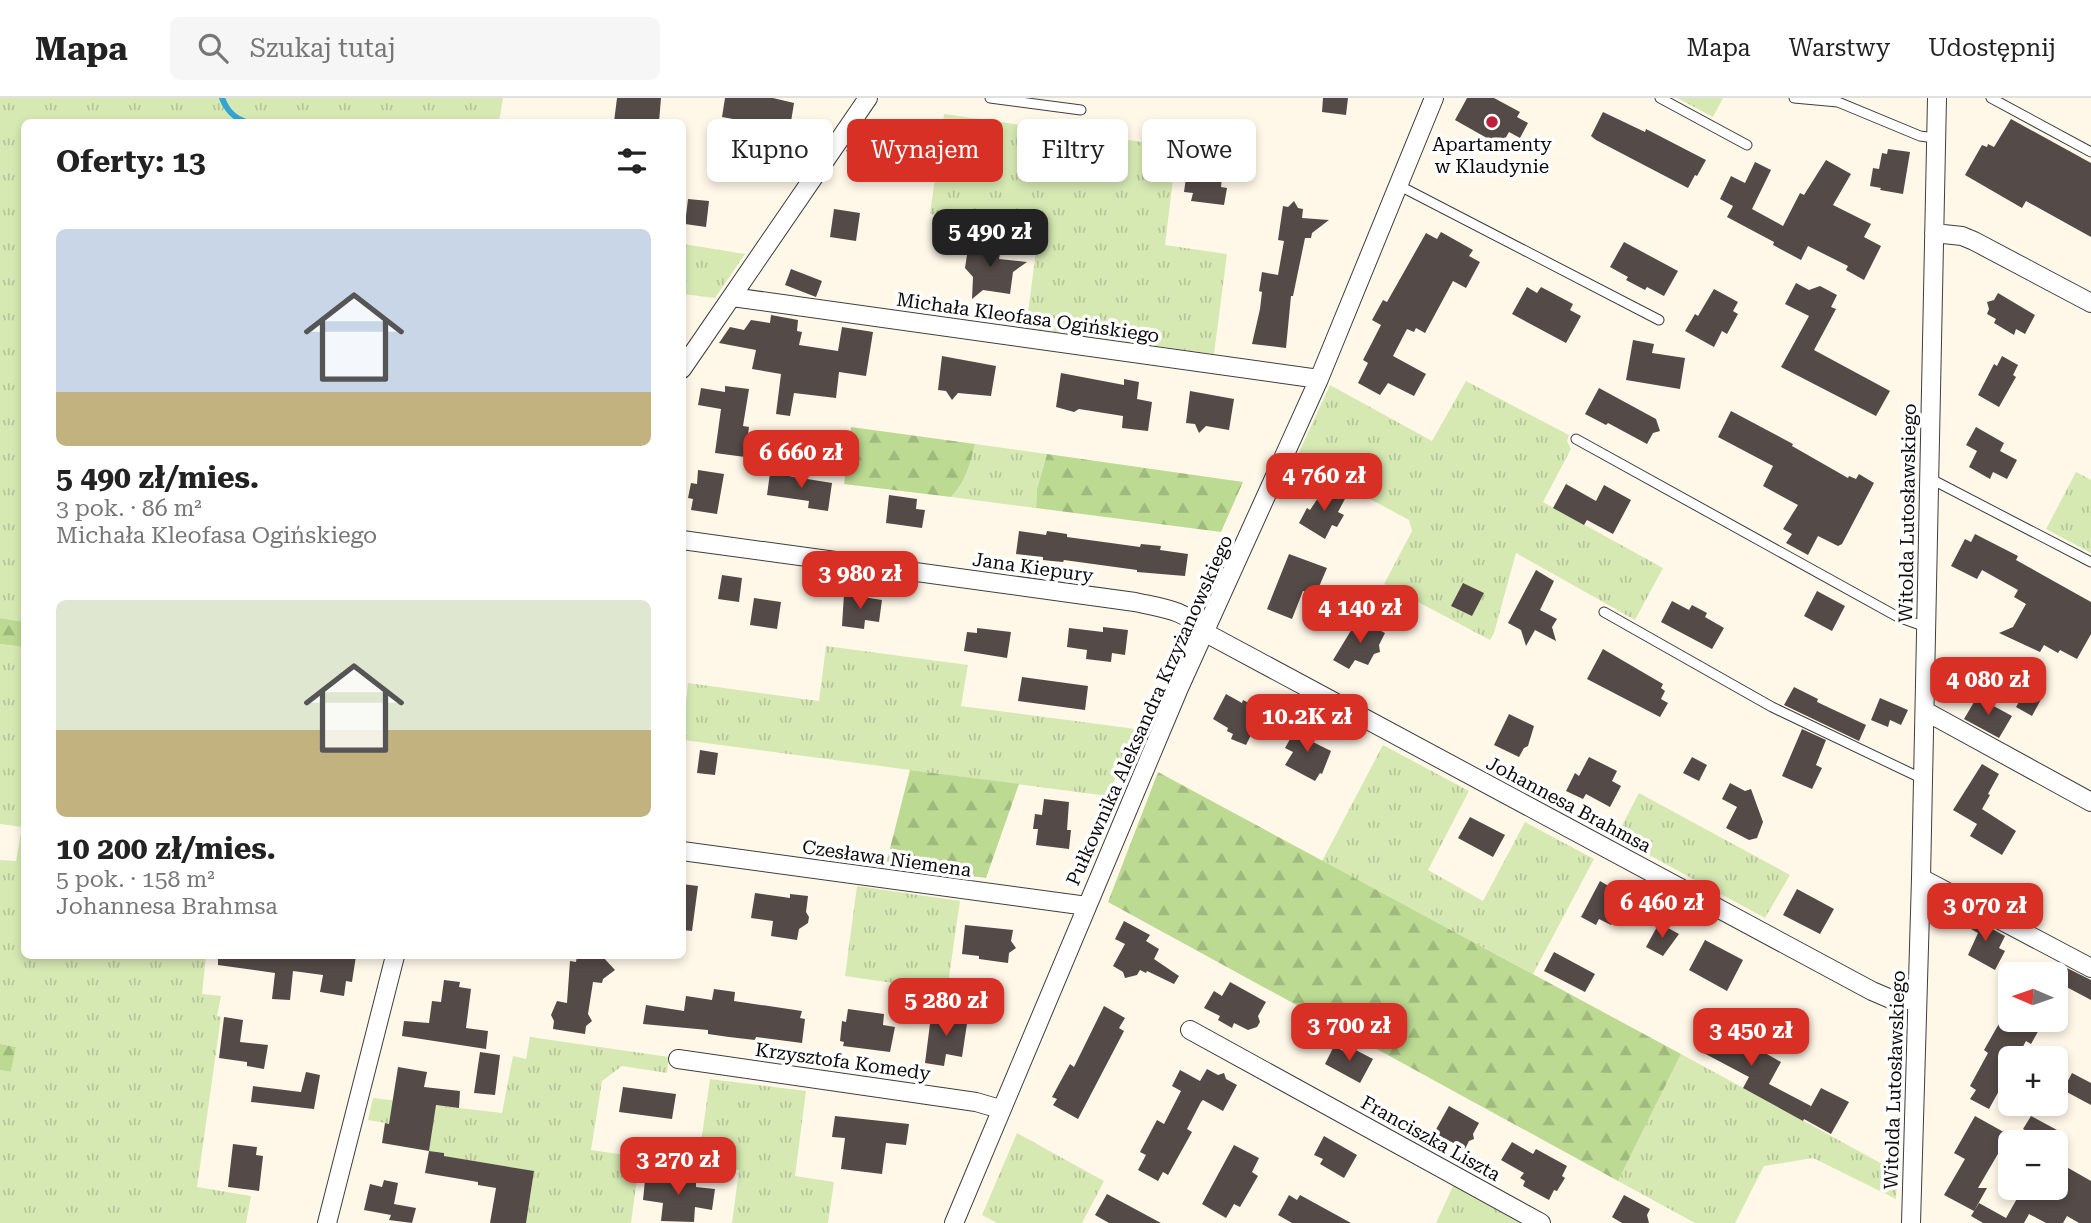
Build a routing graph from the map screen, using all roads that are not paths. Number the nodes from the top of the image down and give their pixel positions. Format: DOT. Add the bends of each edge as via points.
graph roads {
  1 [pos="868,98"];
  2 [pos="990,98"];
  3 [pos="1434,98"];
  4 [pos="1660,98"];
  5 [pos="1794,98"];
  6 [pos="1937,98"];
  7 [pos="1991,98"];
  8 [pos="1081,110"];
  9 [pos="1935,138"];
  10 [pos="1747,145"];
  11 [pos="2091,152"];
  12 [pos="1398,185"];
  13 [pos="1934,233"];
  14 [pos="732,297"];
  15 [pos="2091,303"];
  16 [pos="1659,320"];
  17 [pos="686,363"];
  18 [pos="1318,379"];
  19 [pos="1576,439"];
  20 [pos="1928,478"];
  21 [pos="686,541"];
  22 [pos="2091,562"];
  23 [pos="1604,612"];
  24 [pos="1926,627"];
  25 [pos="1204,632"];
  26 [pos="1925,711"];
  27 [pos="1923,779"];
  28 [pos="2091,802"];
  29 [pos="686,852"];
  30 [pos="1921,878"];
  31 [pos="1087,906"];
  32 [pos="394,959"];
  33 [pos="2091,968"];
  34 [pos="1917,1000"];
  35 [pos="1191,1030"];
  36 [pos="678,1059"];
  37 [pos="1000,1109"];
  38 [pos="327,1223"];
  39 [pos="954,1223"];
  40 [pos="1541,1223"];
  41 [pos="1911,1223"];
  1 -- 14 [label="street"];
  2 -- 8 [label="lane"];
  3 -- 12 [label="street, Pułkownika Aleksandra Krzyżanowskiego"];
  4 -- 10 [label="lane"];
  5 -- 9 [label="lane" via="1838,102"];
  6 -- 9 [label="street, Witolda Lutosławskiego"];
  7 -- 11 [label="lane"];
  9 -- 13 [label="street, Witolda Lutosławskiego"];
  12 -- 16 [label="lane"];
  12 -- 18 [label="street, Pułkownika Aleksandra Krzyżanowskiego"];
  13 -- 15 [label="street" via="1974,241"];
  13 -- 20 [label="street, Witolda Lutosławskiego"];
  14 -- 17 [label="street"];
  14 -- 18 [label="street, Michała Kleofasa Ogińskiego"];
  18 -- 25 [label="street, Pułkownika Aleksandra Krzyżanowskiego"];
  19 -- 24 [label="lane" via="1886,610"];
  20 -- 22 [label="lane"];
  20 -- 24 [label="street, Witolda Lutosławskiego"];
  21 -- 25 [label="street, Jana Kiepury" via="1135,602 1180,612"];
  23 -- 27 [label="lane" via="1772,707"];
  24 -- 26 [label="street, Witolda Lutosławskiego"];
  25 -- 31 [label="street, Pułkownika Aleksandra Krzyżanowskiego"];
  25 -- 34 [label="street, Johannesa Brahmsa" via="1872,991 1893,1000"];
  26 -- 27 [label="street, Witolda Lutosławskiego"];
  26 -- 28 [label="street"];
  27 -- 30 [label="street, Witolda Lutosławskiego"];
  29 -- 31 [label="street, Czesława Niemena"];
  30 -- 33 [label="street"];
  30 -- 34 [label="street, Witolda Lutosławskiego"];
  31 -- 37 [label="street, Pułkownika Aleksandra Krzyżanowskiego"];
  32 -- 38 [label="street"];
  34 -- 41 [label="street, Witolda Lutosławskiego"];
  35 -- 40 [label="street, Franciszka Liszta"];
  36 -- 37 [label="street, Krzysztofa Komedy"];
  37 -- 39 [label="street, Pułkownika Aleksandra Krzyżanowskiego"];
}
